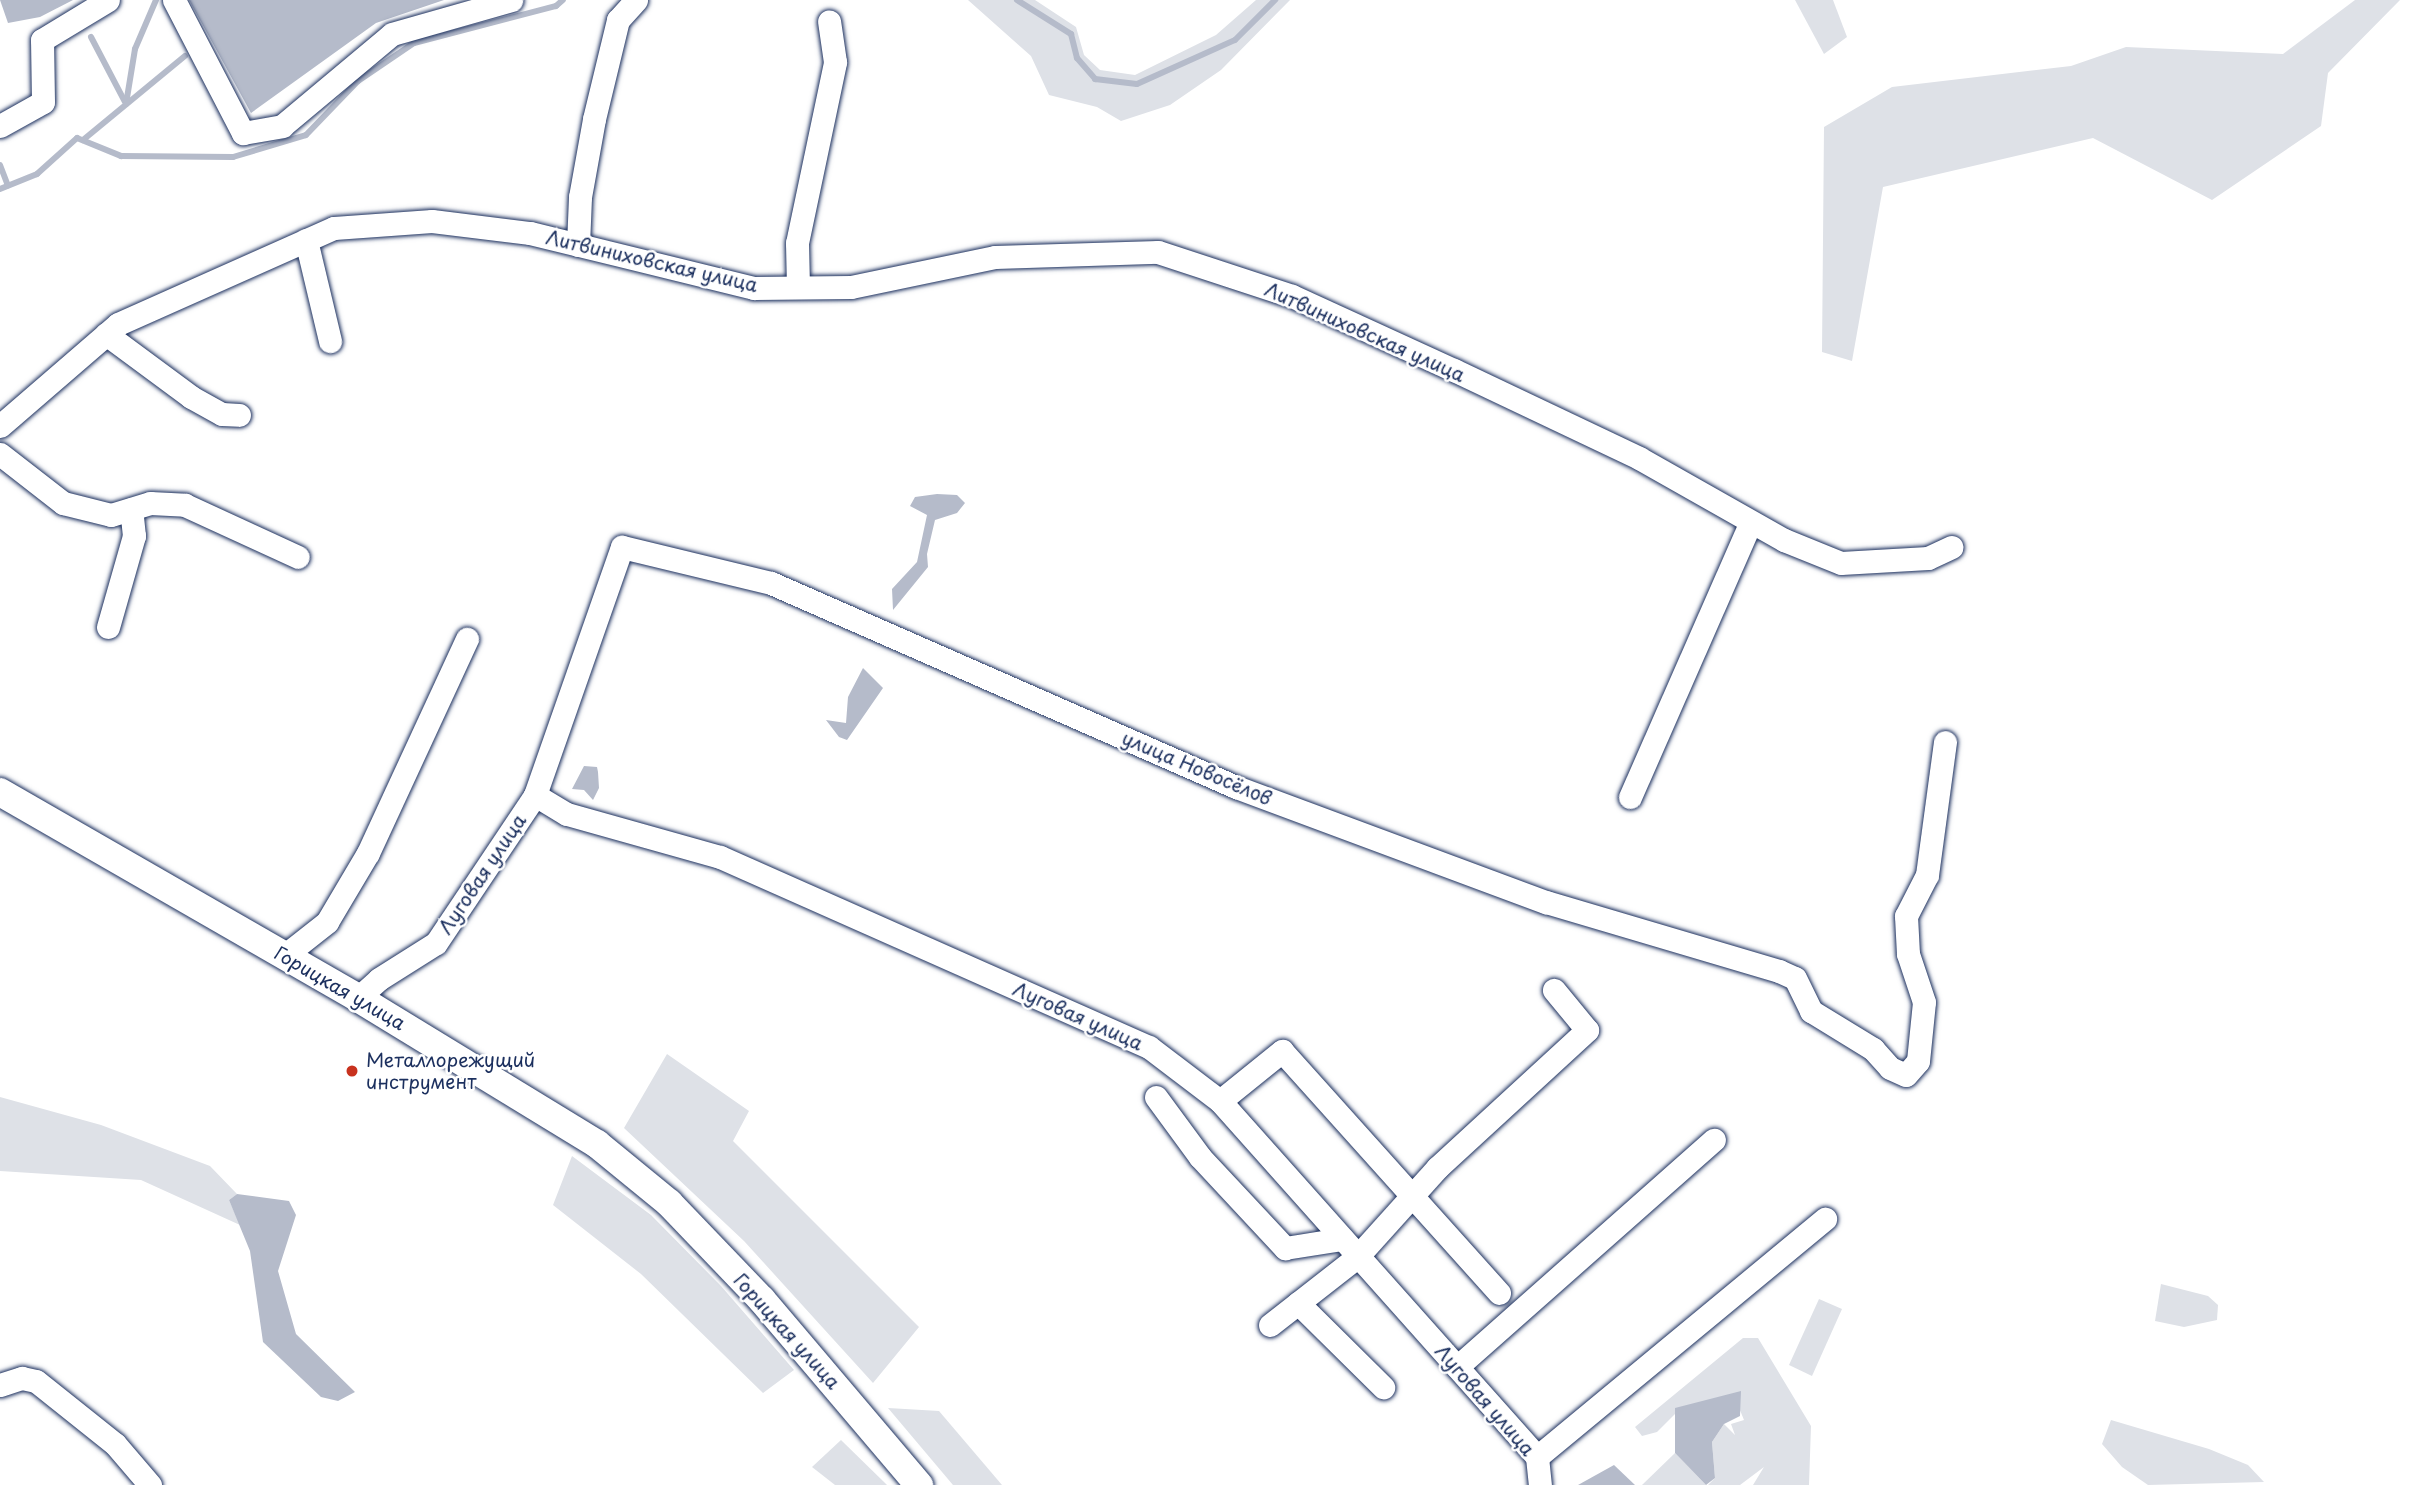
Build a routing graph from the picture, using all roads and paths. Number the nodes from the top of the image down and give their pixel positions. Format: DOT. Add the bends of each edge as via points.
graph roads {
  1 [pos="108,0"];
  2 [pos="174,0"];
  3 [pos="511,0"];
  4 [pos="636,0"];
  5 [pos="829,21"];
  6 [pos="0,126"];
  7 [pos="306,240"];
  8 [pos="578,245"];
  9 [pos="798,287"];
  10 [pos="106,334"];
  11 [pos="330,341"];
  12 [pos="239,415"];
  13 [pos="0,426"];
  14 [pos="0,454"];
  15 [pos="131,509"];
  16 [pos="1751,522"];
  17 [pos="622,547"];
  18 [pos="1952,547"];
  19 [pos="298,557"];
  20 [pos="108,627"];
  21 [pos="467,639"];
  22 [pos="1945,742"];
  23 [pos="0,792"];
  24 [pos="535,795"];
  25 [pos="1630,797"];
  26 [pos="284,956"];
  27 [pos="1554,990"];
  28 [pos="358,998"];
  29 [pos="1156,1097"];
  30 [pos="1220,1101"];
  31 [pos="1714,1140"];
  32 [pos="1412,1196"];
  33 [pos="1825,1219"];
  34 [pos="1342,1239"];
  35 [pos="1357,1257"];
  36 [pos="1500,1293"];
  37 [pos="1298,1303"];
  38 [pos="1270,1325"];
  39 [pos="1457,1367"];
  40 [pos="0,1385"];
  41 [pos="1383,1387"];
  42 [pos="1537,1457"];
  43 [pos="150,1485"];
  44 [pos="919,1485"];
  45 [pos="1540,1485"];
  1 -- 6 [label="street" via="42,40 43,102"];
  2 -- 3 [label="street" via="243,133 282,127 392,34"];
  4 -- 8 [label="street" via="618,20 594,120 580,197"];
  5 -- 9 [label="street" via="835,62 797,243"];
  7 -- 8 [label="street, Литвиниховская улица" via="334,228 432,221 530,233"];
  7 -- 10 [label="street, Литвиниховская улица" via="118,324"];
  7 -- 11 [label="street" via="317,270"];
  8 -- 9 [label="street, Литвиниховская улица" via="754,288"];
  9 -- 16 [label="street, Литвиниховская улица" via="851,287 995,257 1158,251 1292,296 1454,370 1639,458"];
  10 -- 12 [label="street" via="191,397 222,414"];
  10 -- 13 [label="street"];
  14 -- 15 [label="street" via="63,503 111,515"];
  15 -- 19 [label="street" via="150,503 185,505"];
  15 -- 20 [label="street" via="134,536"];
  16 -- 18 [label="street, Литвиниховская улица" via="1841,563 1928,558"];
  16 -- 25 [label="street"];
  17 -- 22 [label="street, улица Новосёлов" via="771,583 1236,787 1546,902 1779,971 1795,978 1811,1011 1873,1049 1890,1069 1906,1075 1918,1062 1924,1002 1908,954 1906,916 1927,875"];
  17 -- 24 [label="street, Луговая улица"];
  21 -- 26 [label="street" via="368,853 327,922"];
  23 -- 26 [label="main road, Горицкая улица"];
  24 -- 28 [label="street, Луговая улица" via="436,943"];
  24 -- 30 [label="street, Луговая улица" via="567,814 720,858 1149,1047"];
  26 -- 28 [label="main road, Горицкая улица"];
  27 -- 32 [label="street" via="1587,1030"];
  28 -- 44 [label="main road, Горицкая улица" via="579,1132 669,1203 762,1300"];
  29 -- 34 [label="street" via="1200,1157 1285,1248"];
  30 -- 32 [label="street" via="1282,1051"];
  30 -- 34 [label="street, Луговая улица"];
  31 -- 39 [label="street"];
  32 -- 35 [label="street"];
  32 -- 36 [label="street"];
  33 -- 42 [label="street"];
  34 -- 35 [label="street, Луговая улица"];
  35 -- 37 [label="street"];
  35 -- 39 [label="street, Луговая улица"];
  37 -- 38 [label="street"];
  37 -- 41 [label="street"];
  39 -- 42 [label="street, Луговая улица"];
  40 -- 43 [label="street" via="22,1378 36,1381 115,1444"];
  42 -- 45 [label="street, Луговая улица"];
}
